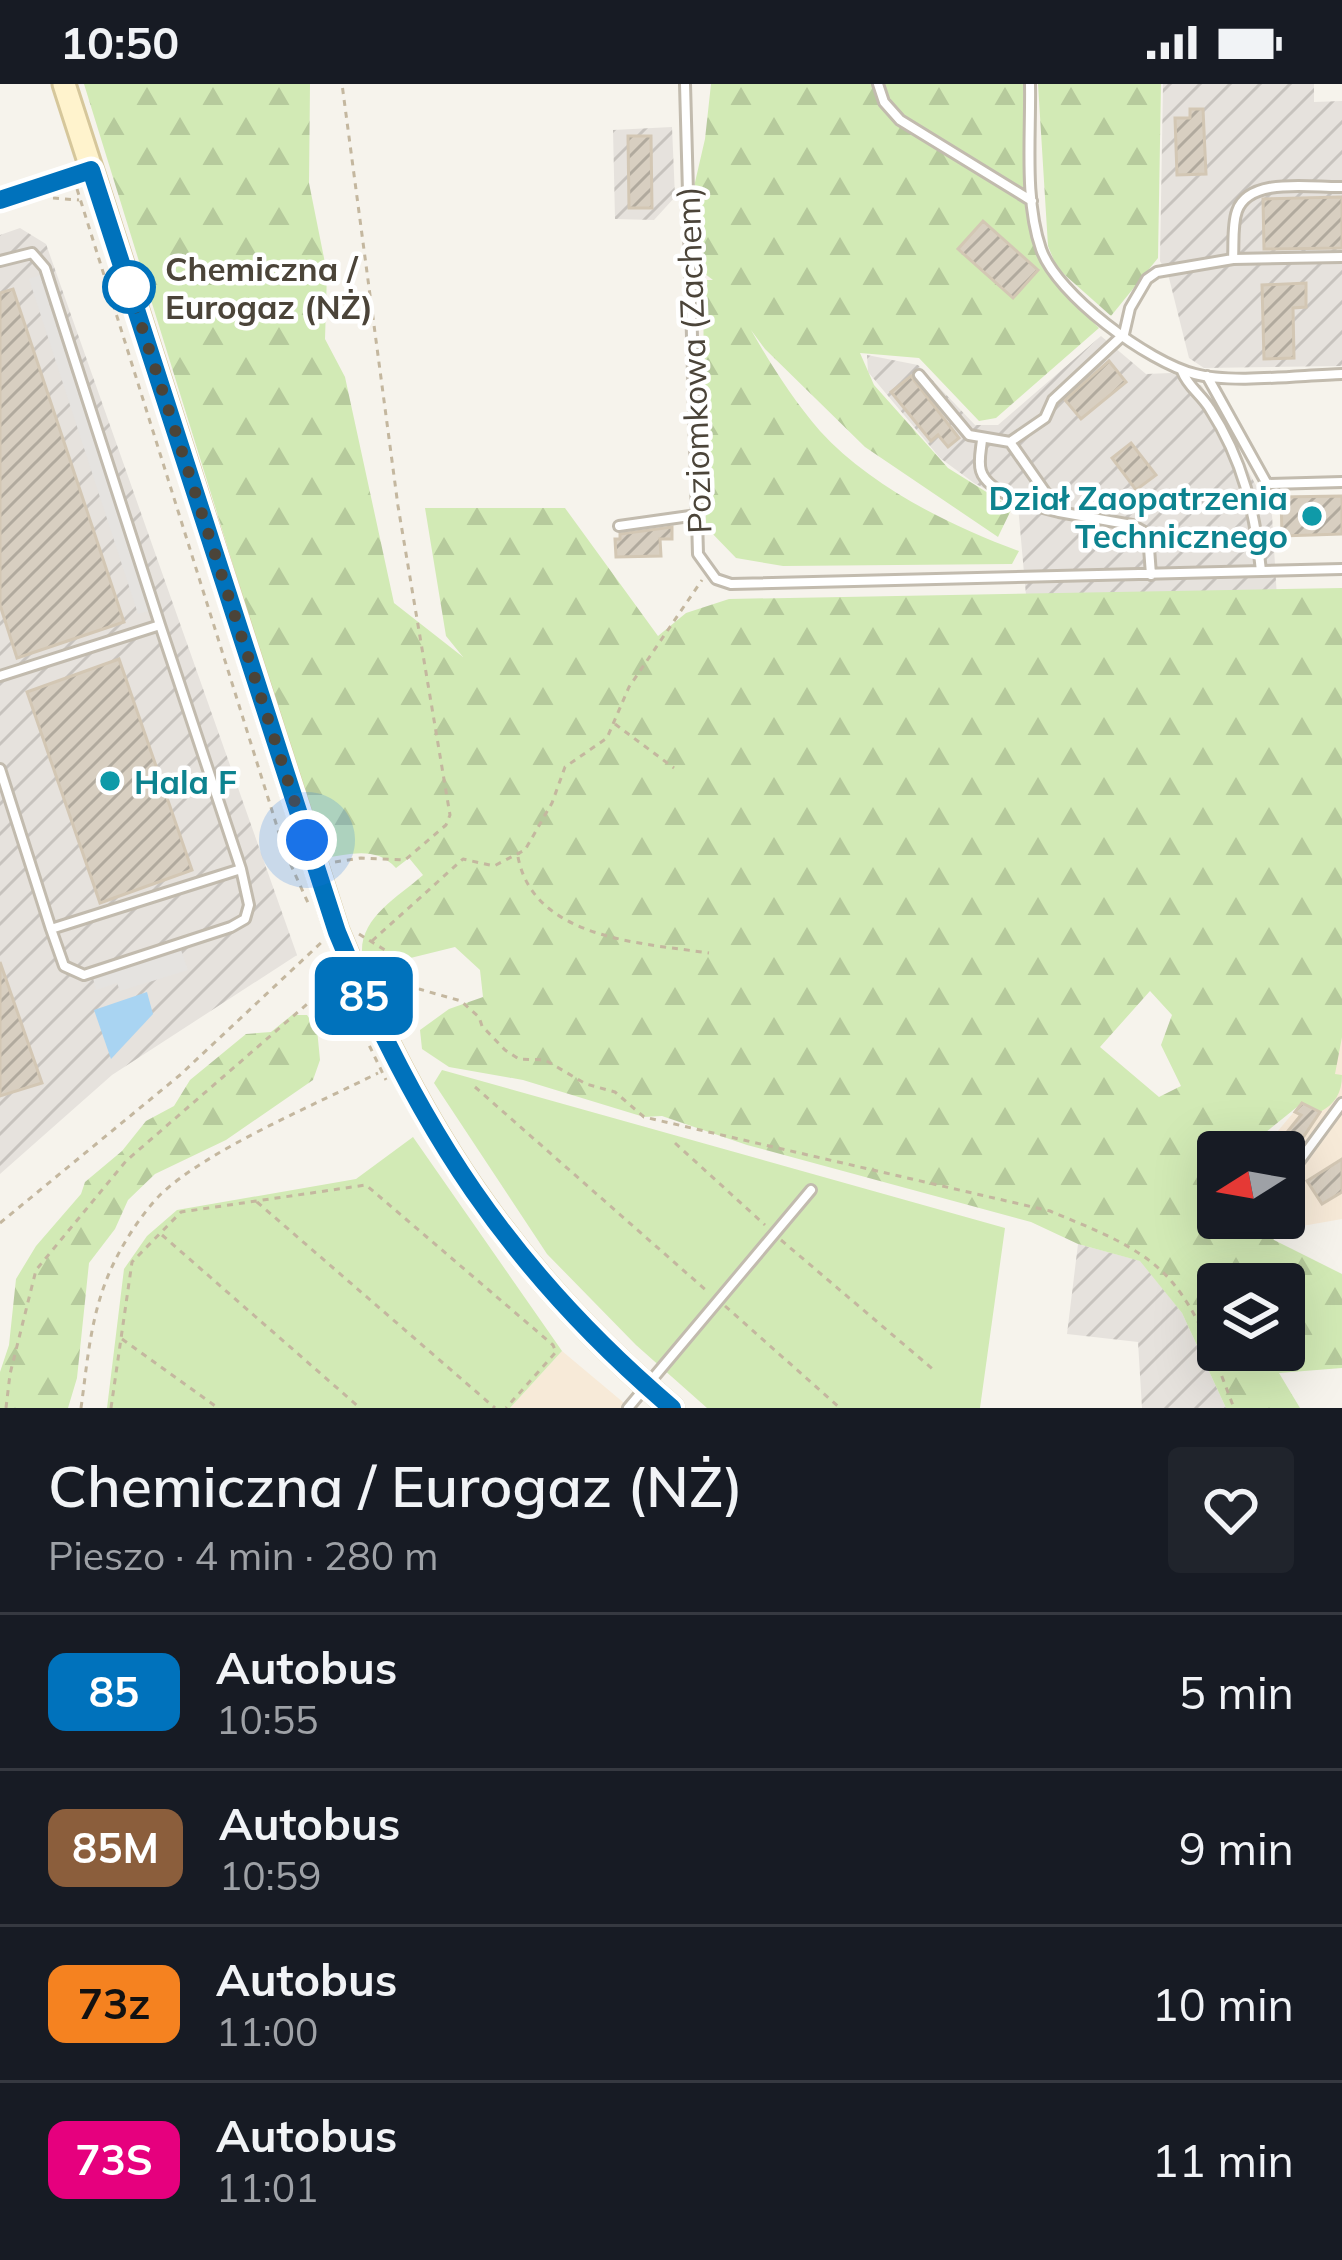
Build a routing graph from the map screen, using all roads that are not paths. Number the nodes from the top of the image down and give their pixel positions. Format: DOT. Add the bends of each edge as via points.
graph roads {
  1 [pos="64,84"];
  2 [pos="685,84"];
  3 [pos="878,84"];
  4 [pos="1030,84"];
  5 [pos="82,173"];
  6 [pos="1342,187"];
  7 [pos="0,200"];
  8 [pos="1033,202"];
  9 [pos="1342,257"];
  10 [pos="1233,259"];
  11 [pos="0,261"];
  12 [pos="1124,334"];
  13 [pos="1182,370"];
  14 [pos="1342,374"];
  15 [pos="920,375"];
  16 [pos="1207,376"];
  17 [pos="982,440"];
  18 [pos="1010,442"];
  19 [pos="1342,482"];
  20 [pos="1059,512"];
  21 [pos="697,515"];
  22 [pos="620,526"];
  23 [pos="1342,569"];
  24 [pos="1261,571"];
  25 [pos="1151,575"];
  26 [pos="160,625"];
  27 [pos="0,676"];
  28 [pos="0,769"];
  29 [pos="242,869"];
  30 [pos="51,929"];
  31 [pos="1342,1103"];
  32 [pos="1305,1154"];
  33 [pos="811,1190"];
  34 [pos="647,1386"];
  35 [pos="628,1408"];
  36 [pos="672,1408"];
  1 -- 5 [label="street"];
  2 -- 21 [label="lane, Poziomkowa (Zachem)"];
  3 -- 8 [label="lane" via="901,121"];
  4 -- 8 [label="lane"];
  5 -- 7 [label="street"];
  5 -- 34 [label="street" via="316,868 331,935 428,1124 506,1238"];
  6 -- 10 [label="lane" via="1258,189 1236,213"];
  8 -- 12 [label="lane" via="1051,272"];
  9 -- 10 [label="lane"];
  10 -- 12 [label="lane" via="1157,272 1130,308"];
  11 -- 26 [label="lane" via="32,254 45,268"];
  12 -- 13 [label="lane"];
  12 -- 18 [label="lane" via="1053,400 1046,418"];
  13 -- 16 [label="lane"];
  13 -- 24 [label="lane" via="1244,473"];
  14 -- 16 [label="lane"];
  15 -- 17 [label="lane"];
  16 -- 19 [label="lane" via="1267,484"];
  17 -- 18 [label="lane"];
  17 -- 20 [label="lane" via="980,469 988,482"];
  18 -- 20 [label="lane"];
  20 -- 25 [label="lane" via="1148,534"];
  21 -- 22 [label="lane"];
  21 -- 25 [label="lane, Poziomkowa (Zachem)" via="698,554 730,584"];
  23 -- 24 [label="lane, Poziomkowa (Zachem)"];
  24 -- 25 [label="lane, Poziomkowa (Zachem)"];
  26 -- 27 [label="lane"];
  26 -- 29 [label="lane"];
  28 -- 30 [label="lane"];
  29 -- 30 [label="lane"];
  29 -- 30 [label="lane" via="245,919 84,975 64,966"];
  31 -- 32 [label="lane"];
  33 -- 34 [label="lane"];
  34 -- 35 [label="lane"];
  34 -- 36 [label="street"];
}
